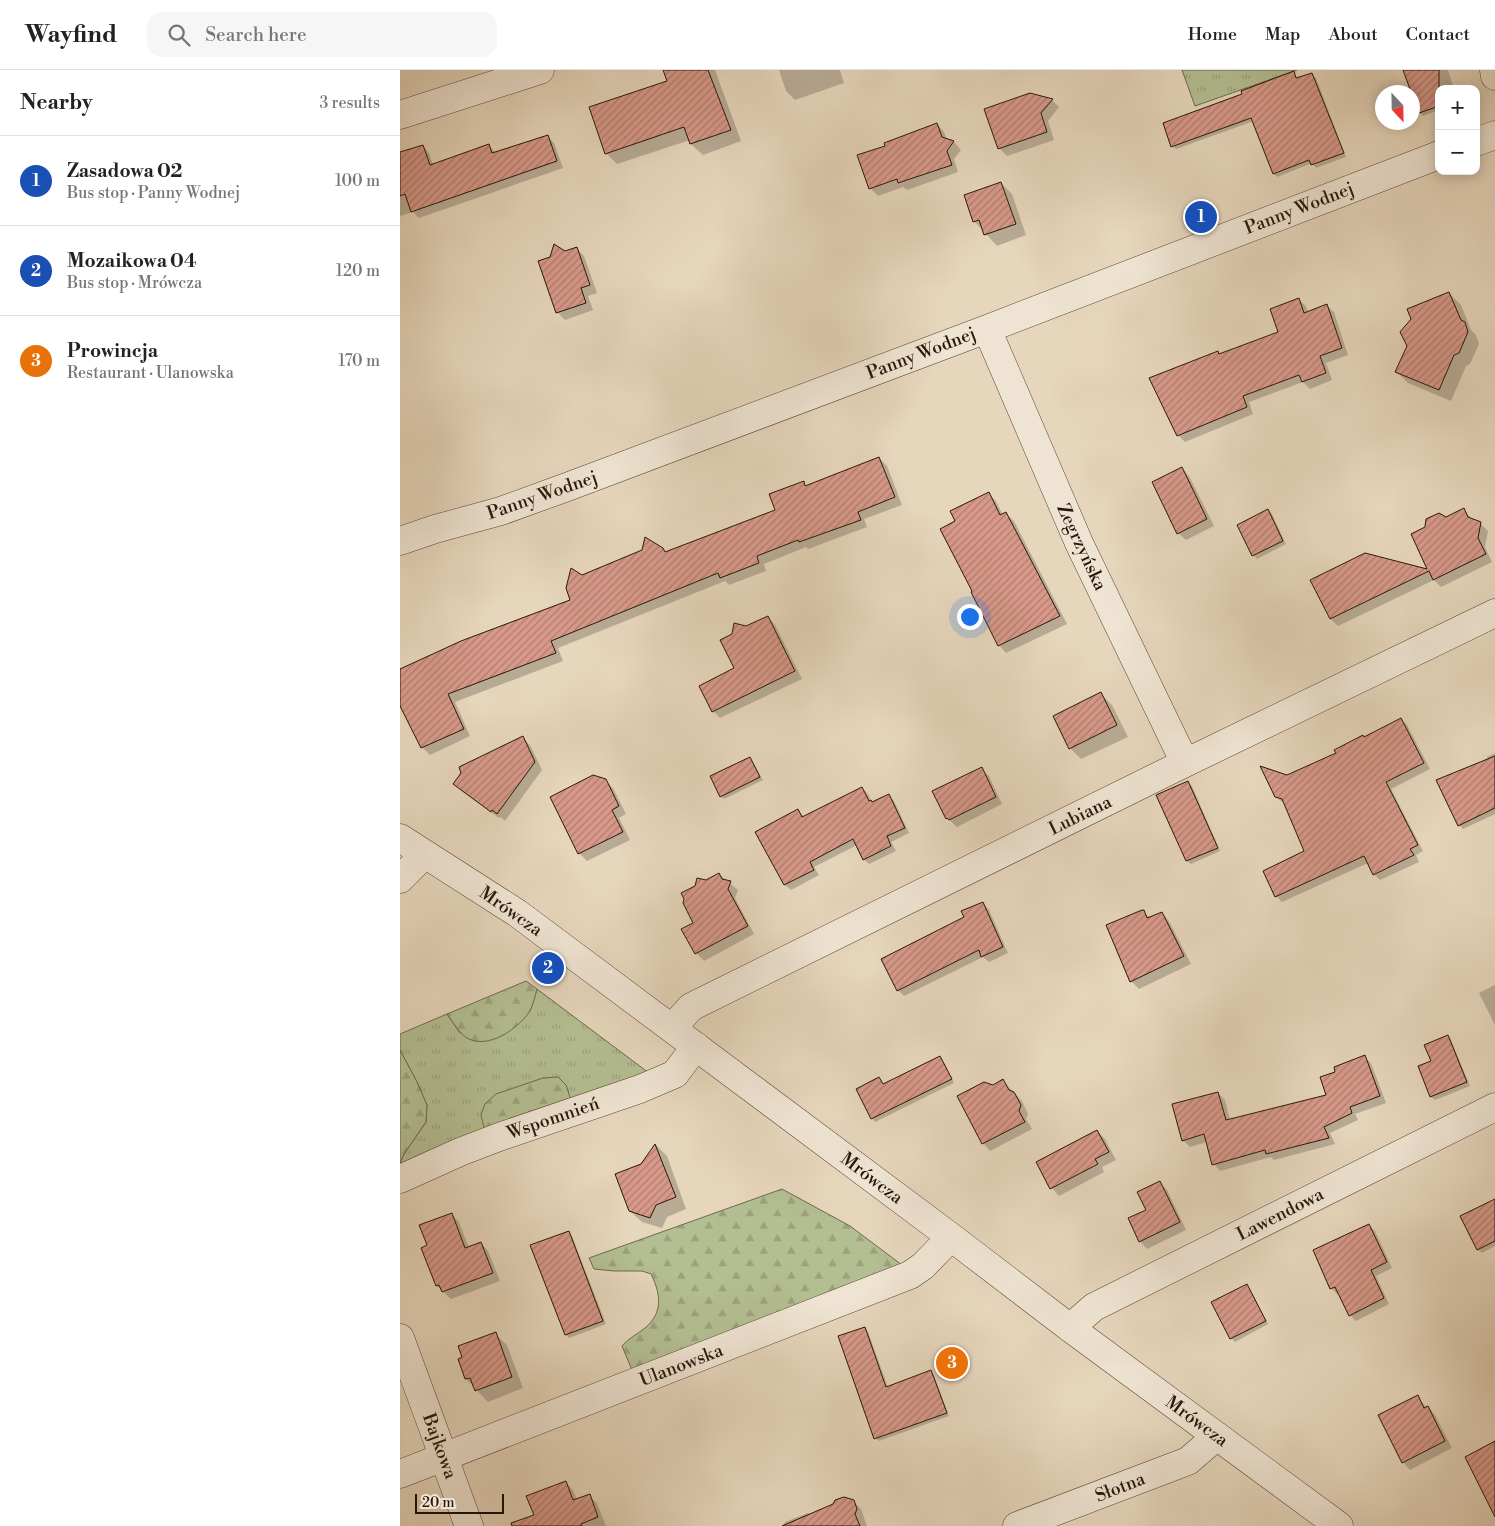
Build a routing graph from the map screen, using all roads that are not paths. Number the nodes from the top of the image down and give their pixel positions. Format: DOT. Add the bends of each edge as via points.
graph roads {
  1 [pos="540,70"];
  2 [pos="1494,70"];
  3 [pos="1495,76"];
  4 [pos="400,115"];
  5 [pos="1495,135"];
  6 [pos="1480,141"];
  7 [pos="1435,157"];
  8 [pos="987,329"];
  9 [pos="400,541"];
  10 [pos="1495,614"];
  11 [pos="1186,763"];
  12 [pos="400,838"];
  13 [pos="425,854"];
  14 [pos="400,879"];
  15 [pos="672,1028"];
  16 [pos="696,1046"];
  17 [pos="1495,1107"];
  18 [pos="400,1179"];
  19 [pos="951,1237"];
  20 [pos="1070,1328"];
  21 [pos="400,1338"];
  22 [pos="1217,1436"];
  23 [pos="444,1457"];
  24 [pos="400,1474"];
  25 [pos="469,1526"];
  26 [pos="1017,1526"];
  27 [pos="1339,1526"];
  1 -- 4 [label="street"];
  2 -- 3 [label="street"];
  5 -- 6 [label="street"];
  7 -- 8 [label="street, Panny Wodnej"];
  8 -- 9 [label="street, Panny Wodnej" via="501,511"];
  8 -- 11 [label="street, Zegrzyńska" via="1079,543"];
  10 -- 11 [label="street, Lubiana"];
  11 -- 15 [label="street, Lubiana" via="691,1007"];
  12 -- 13 [label="street, Mrówcza"];
  13 -- 14 [label="street"];
  13 -- 15 [label="street, Mrówcza" via="517,913"];
  15 -- 16 [label="street, Mrówcza"];
  16 -- 18 [label="street, Wspomnień" via="676,1074 499,1137"];
  16 -- 19 [label="street, Mrówcza"];
  17 -- 20 [label="street, Lawendowa" via="1094,1307"];
  19 -- 20 [label="street, Mrówcza"];
  19 -- 23 [label="street, Ulanowska" via="923,1266 896,1282"];
  20 -- 22 [label="street, Mrówcza"];
  21 -- 23 [label="street, Bajkowa"];
  22 -- 26 [label="street, Słotna" via="1188,1461"];
  22 -- 27 [label="street, Mrówcza"];
  23 -- 24 [label="street, Ulanowska"];
  23 -- 25 [label="street, Bajkowa"];
}
